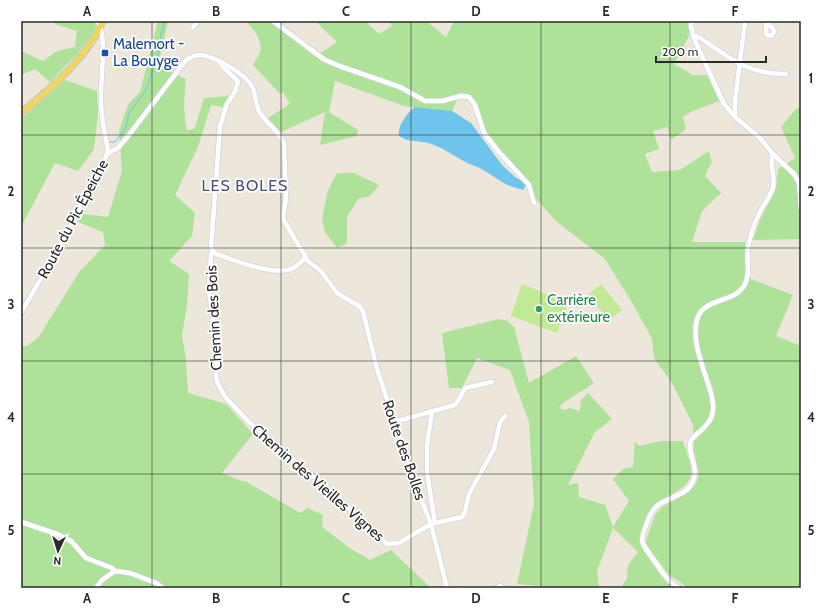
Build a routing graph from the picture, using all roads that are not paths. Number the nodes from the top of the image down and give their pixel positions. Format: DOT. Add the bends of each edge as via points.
graph roads {
  1 [pos="198,21"];
  2 [pos="273,21"];
  3 [pos="691,21"];
  4 [pos="745,21"];
  5 [pos="100,23"];
  6 [pos="193,27"];
  7 [pos="693,36"];
  8 [pos="220,62"];
  9 [pos="740,64"];
  10 [pos="786,74"];
  11 [pos="735,101"];
  12 [pos="728,109"];
  13 [pos="21,113"];
  14 [pos="735,117"];
  15 [pos="107,154"];
  16 [pos="773,154"];
  17 [pos="534,203"];
  18 [pos="801,207"];
  19 [pos="212,252"];
  20 [pos="306,258"];
  21 [pos="21,313"];
  22 [pos="492,382"];
  23 [pos="432,411"];
  24 [pos="505,416"];
  25 [pos="249,422"];
  26 [pos="394,422"];
  27 [pos="21,522"];
  28 [pos="433,524"];
  29 [pos="115,571"];
  30 [pos="96,588"];
  31 [pos="163,588"];
  32 [pos="447,588"];
  33 [pos="496,588"];
  34 [pos="504,588"];
  35 [pos="679,588"];
  1 -- 6 [label="street"];
  2 -- 17 [label="street" via="325,60 400,86 425,101 469,97 475,104 484,133 529,185"];
  3 -- 7 [label="street"];
  4 -- 9 [label="street"];
  5 -- 13 [label="main road" via="74,65"];
  5 -- 15 [label="street, Route du Pic Épeiche" via="103,32 101,101"];
  7 -- 9 [label="street" via="699,37"];
  7 -- 12 [label="street"];
  8 -- 15 [label="street" via="200,55 186,60 132,132 118,148"];
  8 -- 19 [label="street, Chemin des Bois" via="236,78 238,87 227,104 220,126"];
  8 -- 20 [label="street" via="245,77 252,86 259,112 282,137 286,198 283,216"];
  9 -- 10 [label="street" via="768,74"];
  9 -- 11 [label="street"];
  11 -- 12 [label="street"];
  11 -- 14 [label="street"];
  12 -- 14 [label="street"];
  14 -- 16 [label="street" via="757,134"];
  15 -- 21 [label="street, Route du Pic Épeiche" via="70,228"];
  16 -- 18 [label="street" via="794,174 799,183"];
  16 -- 35 [label="street" via="771,160 775,179 752,230 744,286 731,296 707,306 697,318 696,343 714,409 709,422 690,442 689,450 696,474 693,483 686,490 658,505 651,513 642,536 642,544 667,578"];
  19 -- 20 [label="street" via="278,272 292,270"];
  19 -- 25 [label="street, Chemin des Bois" via="209,291 217,348 216,377 226,398"];
  20 -- 26 [label="street, Route des Bolles" via="321,271 337,293 359,306 362,311 372,353"];
  22 -- 23 [label="street" via="465,388 455,404"];
  23 -- 26 [label="street"];
  23 -- 28 [label="street" via="427,446 427,472"];
  24 -- 28 [label="street, Chemin des Vieilles Vignes" via="500,422 494,449 469,494 462,517"];
  25 -- 28 [label="street, Chemin des Vieilles Vignes" via="337,496 387,544 399,543"];
  26 -- 28 [label="street, Route des Bolles"];
  27 -- 29 [label="street" via="71,541 86,558"];
  28 -- 32 [label="street, Route des Bolles"];
  29 -- 30 [label="street"];
  29 -- 31 [label="street" via="130,573"];
  33 -- 34 [label="street"];
}
